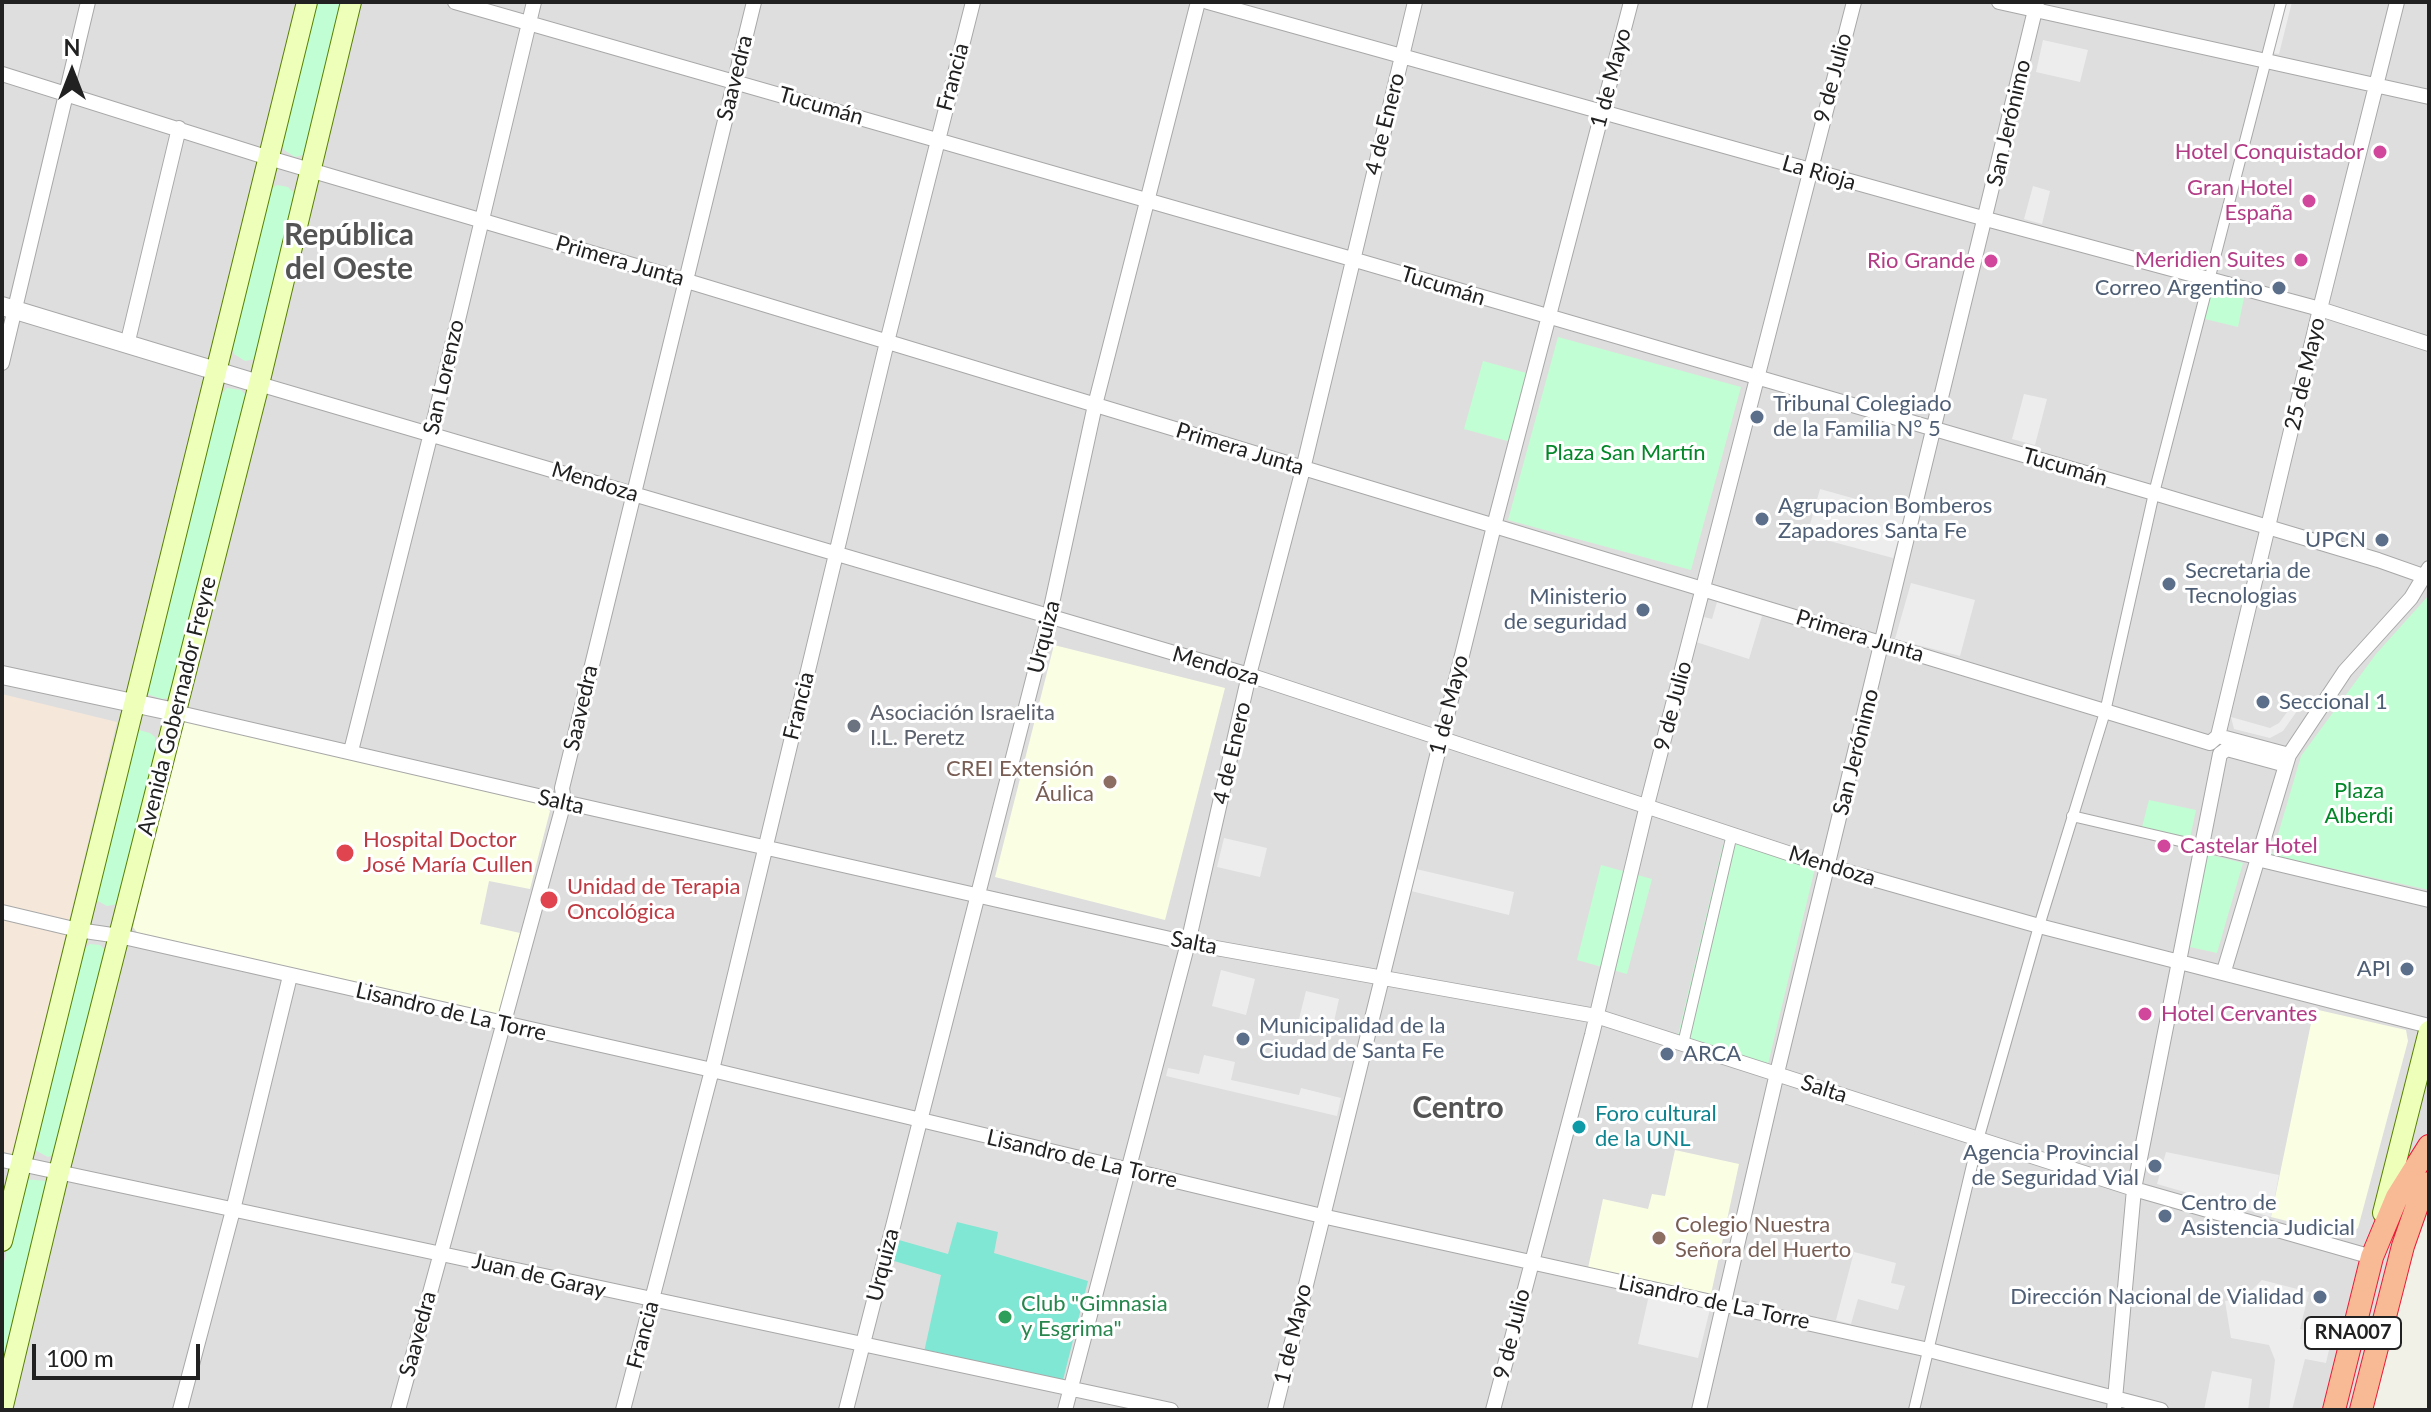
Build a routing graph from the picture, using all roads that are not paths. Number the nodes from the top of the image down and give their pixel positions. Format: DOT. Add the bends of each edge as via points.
graph roads {
  1 [pos="88,2"];
  2 [pos="307,2"];
  3 [pos="351,2"];
  4 [pos="455,2"];
  5 [pos="534,2"];
  6 [pos="754,2"];
  7 [pos="973,2"];
  8 [pos="1198,2"];
  9 [pos="1208,2"];
  10 [pos="1415,2"];
  11 [pos="1631,2"];
  12 [pos="1854,2"];
  13 [pos="1999,2"];
  14 [pos="2281,2"];
  15 [pos="2397,2"];
  16 [pos="2036,6"];
  17 [pos="529,23"];
  18 [pos="1402,56"];
  19 [pos="2265,63"];
  20 [pos="2,74"];
  21 [pos="735,80"];
  22 [pos="2375,85"];
  23 [pos="67,94"];
  24 [pos="2429,97"];
  25 [pos="1601,112"];
  26 [pos="179,128"];
  27 [pos="937,140"];
  28 [pos="269,158"];
  29 [pos="309,168"];
  30 [pos="1809,170"];
  31 [pos="1149,201"];
  32 [pos="1986,219"];
  33 [pos="482,220"];
  34 [pos="1352,259"];
  35 [pos="2210,279"];
  36 [pos="687,281"];
  37 [pos="9,308"];
  38 [pos="2320,309"];
  39 [pos="1550,318"];
  40 [pos="887,342"];
  41 [pos="2429,344"];
  42 [pos="127,345"];
  43 [pos="2,363"];
  44 [pos="216,372"];
  45 [pos="1757,378"];
  46 [pos="259,384"];
  47 [pos="1095,405"];
  48 [pos="1933,428"];
  49 [pos="431,433"];
  50 [pos="1303,469"];
  51 [pos="632,493"];
  52 [pos="2154,493"];
  53 [pos="1494,526"];
  54 [pos="2270,527"];
  55 [pos="837,553"];
  56 [pos="2428,574"];
  57 [pos="1704,590"];
  58 [pos="1049,617"];
  59 [pos="1884,642"];
  60 [pos="2,675"];
  61 [pos="1249,675"];
  62 [pos="134,704"];
  63 [pos="175,712"];
  64 [pos="2105,712"];
  65 [pos="1441,737"];
  66 [pos="2216,744"];
  67 [pos="351,751"];
  68 [pos="2288,760"];
  69 [pos="564,802"];
  70 [pos="1647,805"];
  71 [pos="2072,816"];
  72 [pos="1732,834"];
  73 [pos="2202,846"];
  74 [pos="765,848"];
  75 [pos="2257,859"];
  76 [pos="1827,866"];
  77 [pos="978,896"];
  78 [pos="2429,900"];
  79 [pos="2,912"];
  80 [pos="2039,926"];
  81 [pos="78,930"];
  82 [pos="119,936"];
  83 [pos="1188,943"];
  84 [pos="2179,960"];
  85 [pos="2224,971"];
  86 [pos="290,976"];
  87 [pos="1382,977"];
  88 [pos="1596,1016"];
  89 [pos="503,1024"];
  90 [pos="2429,1028"];
  91 [pos="1683,1044"];
  92 [pos="712,1070"];
  93 [pos="1777,1073"];
  94 [pos="918,1120"];
  95 [pos="1978,1140"];
  96 [pos="2429,1146"];
  97 [pos="11,1162"];
  98 [pos="1128,1169"];
  99 [pos="59,1172"];
  100 [pos="2429,1183"];
  101 [pos="2134,1189"];
  102 [pos="2429,1192"];
  103 [pos="233,1210"];
  104 [pos="2415,1211"];
  105 [pos="1322,1216"];
  106 [pos="2,1241"];
  107 [pos="439,1254"];
  108 [pos="2372,1257"];
  109 [pos="1530,1262"];
  110 [pos="652,1301"];
  111 [pos="1725,1304"];
  112 [pos="864,1345"];
  113 [pos="1929,1350"];
  114 [pos="1071,1387"];
  115 [pos="2115,1404"];
  116 [pos="2,1409"];
  117 [pos="10,1410"];
  118 [pos="180,1410"];
  119 [pos="398,1410"];
  120 [pos="623,1410"];
  121 [pos="846,1410"];
  122 [pos="1065,1410"];
  123 [pos="1171,1410"];
  124 [pos="1275,1410"];
  125 [pos="1493,1410"];
  126 [pos="1699,1410"];
  127 [pos="1914,1410"];
  128 [pos="2161,1410"];
  129 [pos="2334,1410"];
  130 [pos="2361,1410"];
  1 -- 23 [label="street"];
  2 -- 28 [label="main road, Avenida Gobernador Freyre"];
  3 -- 29 [label="main road, Avenida Gobernador Freyre"];
  4 -- 17 [label="street, Tucumán"];
  5 -- 17 [label="street, San Lorenzo"];
  6 -- 21 [label="street, Saavedra"];
  7 -- 27 [label="street, Francia"];
  8 -- 31 [label="street, Urquiza"];
  9 -- 18 [label="street, La Rioja"];
  10 -- 18 [label="street, 4 de Enero"];
  11 -- 25 [label="street, 1 de Mayo"];
  12 -- 30 [label="street, 9 de Julio"];
  13 -- 16 [label="street"];
  14 -- 19 [label="street"];
  15 -- 22 [label="street, 25 de Mayo"];
  16 -- 19 [label="street"];
  16 -- 32 [label="street, San Jerónimo"];
  17 -- 21 [label="street, Tucumán"];
  17 -- 33 [label="street, San Lorenzo"];
  18 -- 25 [label="street, La Rioja"];
  18 -- 34 [label="street, 4 de Enero"];
  19 -- 22 [label="street"];
  19 -- 35 [label="street"];
  20 -- 23 [label="street, Primera Junta"];
  21 -- 27 [label="street, Tucumán"];
  21 -- 36 [label="street, Saavedra"];
  22 -- 24 [label="street"];
  22 -- 38 [label="street, 25 de Mayo"];
  23 -- 26 [label="street, Primera Junta"];
  23 -- 37 [label="street"];
  25 -- 30 [label="street, La Rioja"];
  25 -- 39 [label="street, 1 de Mayo"];
  26 -- 28 [label="street, Primera Junta"];
  26 -- 42 [label="street"];
  27 -- 31 [label="street, Tucumán"];
  27 -- 40 [label="street, Francia"];
  28 -- 29 [label="street, Primera Junta"];
  28 -- 44 [label="main road, Avenida Gobernador Freyre"];
  29 -- 33 [label="street, Primera Junta"];
  29 -- 46 [label="main road, Avenida Gobernador Freyre"];
  30 -- 32 [label="street, La Rioja"];
  30 -- 45 [label="street, 9 de Julio"];
  31 -- 34 [label="street, Tucumán"];
  31 -- 47 [label="street, Urquiza"];
  32 -- 35 [label="street, La Rioja"];
  32 -- 48 [label="street, San Jerónimo"];
  33 -- 36 [label="street, Primera Junta"];
  33 -- 49 [label="street, San Lorenzo"];
  34 -- 39 [label="street, Tucumán"];
  34 -- 50 [label="street, 4 de Enero"];
  35 -- 38 [label="street, La Rioja"];
  35 -- 52 [label="street"];
  36 -- 40 [label="street, Primera Junta"];
  36 -- 51 [label="street, Saavedra"];
  37 -- 42 [label="street, Mendoza"];
  37 -- 43 [label="street"];
  38 -- 41 [label="street, La Rioja"];
  38 -- 54 [label="street, 25 de Mayo"];
  39 -- 45 [label="street, Tucumán"];
  39 -- 53 [label="street, 1 de Mayo"];
  40 -- 47 [label="street, Primera Junta"];
  40 -- 55 [label="street, Francia"];
  42 -- 44 [label="street, Mendoza"];
  44 -- 46 [label="street, Mendoza"];
  44 -- 62 [label="main road, Avenida Gobernador Freyre"];
  45 -- 48 [label="street, Tucumán"];
  45 -- 57 [label="street, 9 de Julio"];
  46 -- 49 [label="street, Mendoza"];
  46 -- 63 [label="main road, Avenida Gobernador Freyre"];
  47 -- 50 [label="street, Primera Junta"];
  47 -- 58 [label="street, Urquiza"];
  48 -- 52 [label="street, Tucumán"];
  48 -- 59 [label="street, San Jerónimo"];
  49 -- 51 [label="street, Mendoza"];
  49 -- 67 [label="street, San Lorenzo"];
  50 -- 53 [label="street, Primera Junta"];
  50 -- 61 [label="street, 4 de Enero"];
  51 -- 55 [label="street, Mendoza"];
  51 -- 69 [label="street, Saavedra" via="562,788"];
  52 -- 54 [label="street, Tucumán"];
  52 -- 64 [label="street"];
  53 -- 57 [label="street, Primera Junta"];
  53 -- 65 [label="street, 1 de Mayo"];
  54 -- 56 [label="street, Tucumán"];
  54 -- 66 [label="street, 25 de Mayo"];
  55 -- 58 [label="street, Mendoza"];
  55 -- 74 [label="street, Francia"];
  56 -- 68 [label="street" via="2345,671"];
  57 -- 59 [label="street, Primera Junta"];
  57 -- 70 [label="street, 9 de Julio"];
  58 -- 61 [label="street, Mendoza"];
  58 -- 77 [label="street, Urquiza"];
  59 -- 64 [label="street, Primera Junta"];
  59 -- 76 [label="street, San Jerónimo"];
  60 -- 62 [label="street, Salta"];
  61 -- 65 [label="street, Mendoza"];
  61 -- 83 [label="street, 4 de Enero"];
  62 -- 63 [label="street, Salta"];
  62 -- 81 [label="main road, Avenida Gobernador Freyre"];
  63 -- 67 [label="street, Salta"];
  63 -- 82 [label="main road, Avenida Gobernador Freyre"];
  64 -- 66 [label="street, Primera Junta"];
  64 -- 71 [label="street"];
  65 -- 70 [label="street, Mendoza"];
  65 -- 87 [label="street, 1 de Mayo"];
  66 -- 68 [label="street, Primera Junta"];
  66 -- 73 [label="street, 25 de Mayo"];
  67 -- 69 [label="street, Salta"];
  68 -- 75 [label="street"];
  69 -- 74 [label="street, Salta"];
  69 -- 89 [label="street, Saavedra"];
  70 -- 72 [label="street, Mendoza"];
  70 -- 88 [label="street, 9 de Julio"];
  71 -- 73 [label="street"];
  71 -- 80 [label="street"];
  72 -- 76 [label="street, Mendoza"];
  72 -- 91 [label="street"];
  73 -- 75 [label="street"];
  73 -- 84 [label="street, 25 de Mayo"];
  74 -- 77 [label="street, Salta"];
  74 -- 92 [label="street, Francia"];
  75 -- 78 [label="street"];
  75 -- 85 [label="street"];
  76 -- 80 [label="street, Mendoza"];
  76 -- 93 [label="street, San Jerónimo"];
  77 -- 83 [label="street, Salta"];
  77 -- 94 [label="street, Urquiza"];
  79 -- 81 [label="street, Lisandro de La Torre"];
  80 -- 84 [label="street, Mendoza"];
  80 -- 95 [label="street"];
  81 -- 82 [label="street, Lisandro de La Torre"];
  81 -- 97 [label="main road, Avenida Gobernador Freyre"];
  82 -- 86 [label="street, Lisandro de La Torre"];
  82 -- 99 [label="main road, Avenida Gobernador Freyre"];
  83 -- 87 [label="street, Salta"];
  83 -- 98 [label="street, 4 de Enero"];
  84 -- 85 [label="street, Mendoza"];
  84 -- 101 [label="street, 25 de Mayo"];
  85 -- 90 [label="street, Mendoza"];
  86 -- 89 [label="street, Lisandro de La Torre"];
  86 -- 103 [label="street"];
  87 -- 88 [label="street, Salta"];
  87 -- 105 [label="street, 1 de Mayo"];
  88 -- 91 [label="street, Salta"];
  88 -- 109 [label="street, 9 de Julio"];
  89 -- 92 [label="street, Lisandro de La Torre"];
  89 -- 107 [label="street, Saavedra"];
  90 -- 108 [label="main road"];
  91 -- 93 [label="street, Salta"];
  92 -- 94 [label="street, Lisandro de La Torre"];
  92 -- 110 [label="street, Francia"];
  93 -- 95 [label="street, Salta"];
  93 -- 111 [label="street, San Jerónimo"];
  94 -- 98 [label="street, Lisandro de La Torre"];
  94 -- 112 [label="street, Urquiza"];
  95 -- 101 [label="street, Salta"];
  95 -- 113 [label="street"];
  96 -- 108 [label="highway, RNA007" via="2397,1197"];
  97 -- 99 [label="street, Juan de Garay"];
  97 -- 106 [label="main road, Avenida Gobernador Freyre"];
  98 -- 105 [label="street, Lisandro de La Torre"];
  98 -- 114 [label="street, 4 de Enero"];
  99 -- 103 [label="street, Juan de Garay"];
  99 -- 116 [label="main road, Avenida Gobernador Freyre"];
  100 -- 104 [label="highway, RNA007"];
  101 -- 108 [label="street, Salta"];
  101 -- 115 [label="street, 25 de Mayo"];
  102 -- 104 [label="main road"];
  103 -- 107 [label="street, Juan de Garay"];
  103 -- 118 [label="street"];
  104 -- 130 [label="highway, RNA007"];
  105 -- 109 [label="street, Lisandro de La Torre"];
  105 -- 124 [label="street, 1 de Mayo"];
  107 -- 110 [label="street, Juan de Garay"];
  107 -- 119 [label="street, Saavedra"];
  108 -- 129 [label="highway, RNA007"];
  109 -- 111 [label="street, Lisandro de La Torre"];
  109 -- 125 [label="street, 9 de Julio"];
  110 -- 112 [label="street, Juan de Garay"];
  110 -- 120 [label="street, Francia"];
  111 -- 113 [label="street, Lisandro de La Torre"];
  111 -- 126 [label="street, San Jerónimo"];
  112 -- 114 [label="street, Juan de Garay"];
  112 -- 121 [label="street, Urquiza"];
  113 -- 115 [label="street, Lisandro de La Torre"];
  113 -- 127 [label="street"];
  114 -- 122 [label="street, 4 de Enero"];
  114 -- 123 [label="street, Juan de Garay"];
  115 -- 128 [label="street, Lisandro de La Torre"];
  116 -- 117 [label="street"];
}
